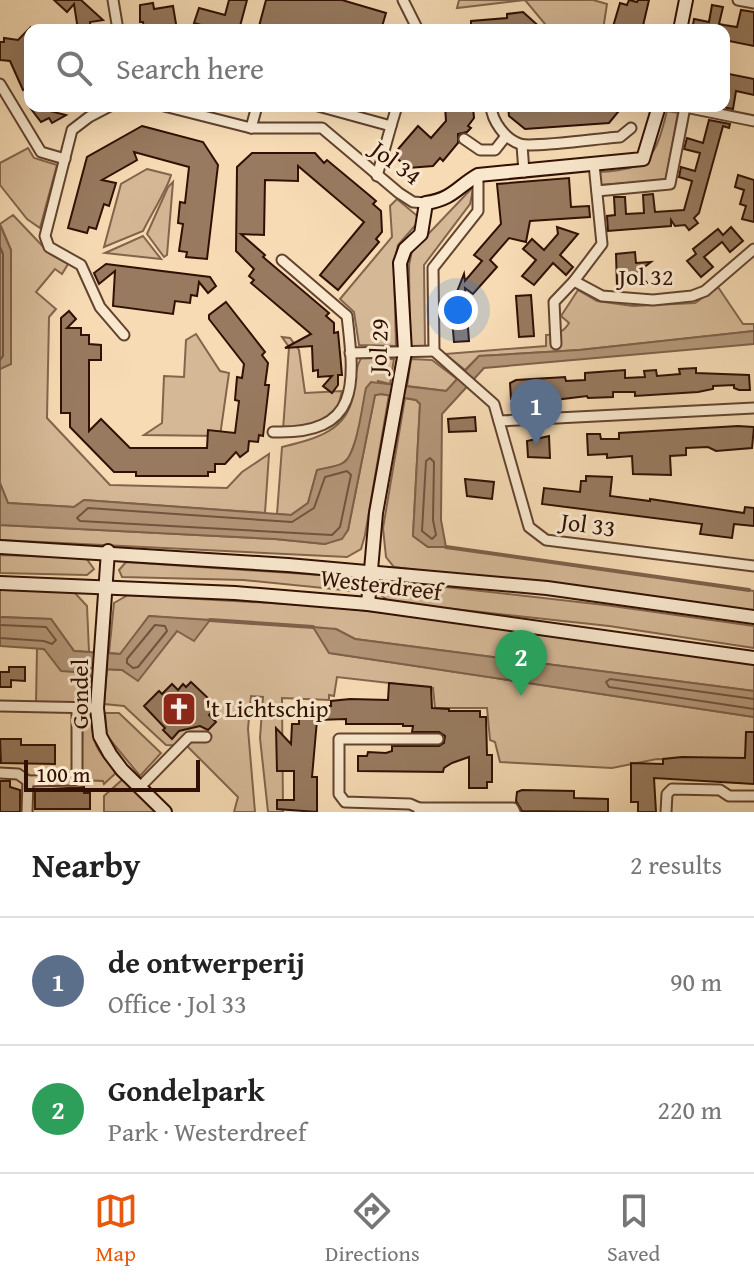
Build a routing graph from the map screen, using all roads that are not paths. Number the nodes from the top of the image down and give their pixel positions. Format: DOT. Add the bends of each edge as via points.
graph roads {
  1 [pos="113,0"];
  2 [pos="403,0"];
  3 [pos="686,0"];
  4 [pos="738,0"];
  5 [pos="754,3"];
  6 [pos="117,24"];
  7 [pos="415,24"];
  8 [pos="681,24"];
  9 [pos="0,84"];
  10 [pos="99,112"];
  11 [pos="188,112"];
  12 [pos="255,112"];
  13 [pos="340,112"];
  14 [pos="395,112"];
  15 [pos="491,112"];
  16 [pos="657,112"];
  17 [pos="682,112"];
  18 [pos="708,112"];
  19 [pos="754,121"];
  20 [pos="391,126"];
  21 [pos="251,128"];
  22 [pos="631,128"];
  23 [pos="506,136"];
  24 [pos="464,139"];
  25 [pos="522,145"];
  26 [pos="65,159"];
  27 [pos="594,164"];
  28 [pos="524,172"];
  29 [pos="478,175"];
  30 [pos="377,176"];
  31 [pos="597,191"];
  32 [pos="426,203"];
  33 [pos="754,249"];
  34 [pos="282,260"];
  35 [pos="574,281"];
  36 [pos="124,335"];
  37 [pos="556,344"];
  38 [pos="434,351"];
  39 [pos="405,352"];
  40 [pos="350,353"];
  41 [pos="754,408"];
  42 [pos="499,421"];
  43 [pos="273,432"];
  44 [pos="0,547"];
  45 [pos="108,551"];
  46 [pos="754,566"];
  47 [pos="370,572"];
  48 [pos="0,583"];
  49 [pos="106,587"];
  50 [pos="368,604"];
  51 [pos="754,617"];
  52 [pos="754,658"];
  53 [pos="0,706"];
  54 [pos="77,708"];
  55 [pos="97,708"];
  56 [pos="206,737"];
  57 [pos="438,739"];
  58 [pos="0,773"];
  59 [pos="28,781"];
  60 [pos="140,787"];
  61 [pos="754,796"];
  62 [pos="419,810"];
  63 [pos="514,810"];
  64 [pos="27,812"];
  65 [pos="165,812"];
  66 [pos="666,812"];
  1 -- 6 [label="street"];
  2 -- 7 [label="street"];
  3 -- 8 [label="main road"];
  4 -- 5 [label="street"];
  9 -- 26 [label="street" via="41,152"];
  10 -- 26 [label="street" via="72,130"];
  11 -- 21 [label="street, Jol 34"];
  12 -- 21 [label="street"];
  13 -- 20 [label="street"];
  14 -- 20 [label="street"];
  15 -- 23 [label="street"];
  16 -- 27 [label="main road" via="643,159"];
  17 -- 31 [label="street" via="670,184"];
  18 -- 19 [label="street"];
  20 -- 30 [label="street"];
  21 -- 30 [label="street, Jol 34" via="322,128"];
  22 -- 25 [label="street" via="620,137"];
  23 -- 24 [label="street" via="495,150 480,150"];
  23 -- 25 [label="street"];
  25 -- 28 [label="street"];
  26 -- 36 [label="street" via="45,236 49,247 81,265 100,307"];
  27 -- 28 [label="main road"];
  27 -- 31 [label="street, Jol 32"];
  28 -- 29 [label="main road"];
  29 -- 32 [label="main road" via="456,194"];
  29 -- 38 [label="street" via="478,211 433,268"];
  30 -- 32 [label="street, Jol 34" via="413,202"];
  31 -- 35 [label="street, Jol 32" via="602,244"];
  32 -- 39 [label="main road, Jol 29" via="421,234 405,249 400,263"];
  33 -- 35 [label="street, Jol 32" via="692,296 602,296"];
  34 -- 40 [label="street" via="347,316"];
  35 -- 37 [label="street, Jol 32" via="554,302"];
  38 -- 39 [label="street"];
  38 -- 42 [label="street, Jol 33" via="494,404"];
  39 -- 40 [label="street"];
  39 -- 47 [label="main road, Jol 29"];
  40 -- 43 [label="street" via="350,396 341,411 323,426"];
  41 -- 42 [label="street"];
  42 -- 46 [label="street, Jol 33" via="529,527 546,540"];
  44 -- 45 [label="main road, Westerdreef"];
  45 -- 47 [label="main road, Westerdreef"];
  45 -- 49 [label="main road, Gondel"];
  47 -- 50 [label="main road, Jol 29"];
  47 -- 51 [label="main road, Westerdreef" via="547,588"];
  48 -- 49 [label="main road, Westerdreef"];
  49 -- 50 [label="main road, Westerdreef"];
  49 -- 55 [label="main road, Gondel"];
  50 -- 52 [label="main road, Westerdreef"];
  53 -- 54 [label="street"];
  54 -- 55 [label="street"];
  54 -- 59 [label="street" via="74,780"];
  55 -- 60 [label="main road, Gondel" via="100,736"];
  56 -- 60 [label="street" via="189,737"];
  57 -- 62 [label="street" via="339,739 339,794 345,802 410,804"];
  58 -- 59 [label="street"];
  59 -- 64 [label="street"];
  60 -- 65 [label="main road, Gondel"];
  61 -- 66 [label="street" via="672,789"];
  62 -- 63 [label="street"];
}
